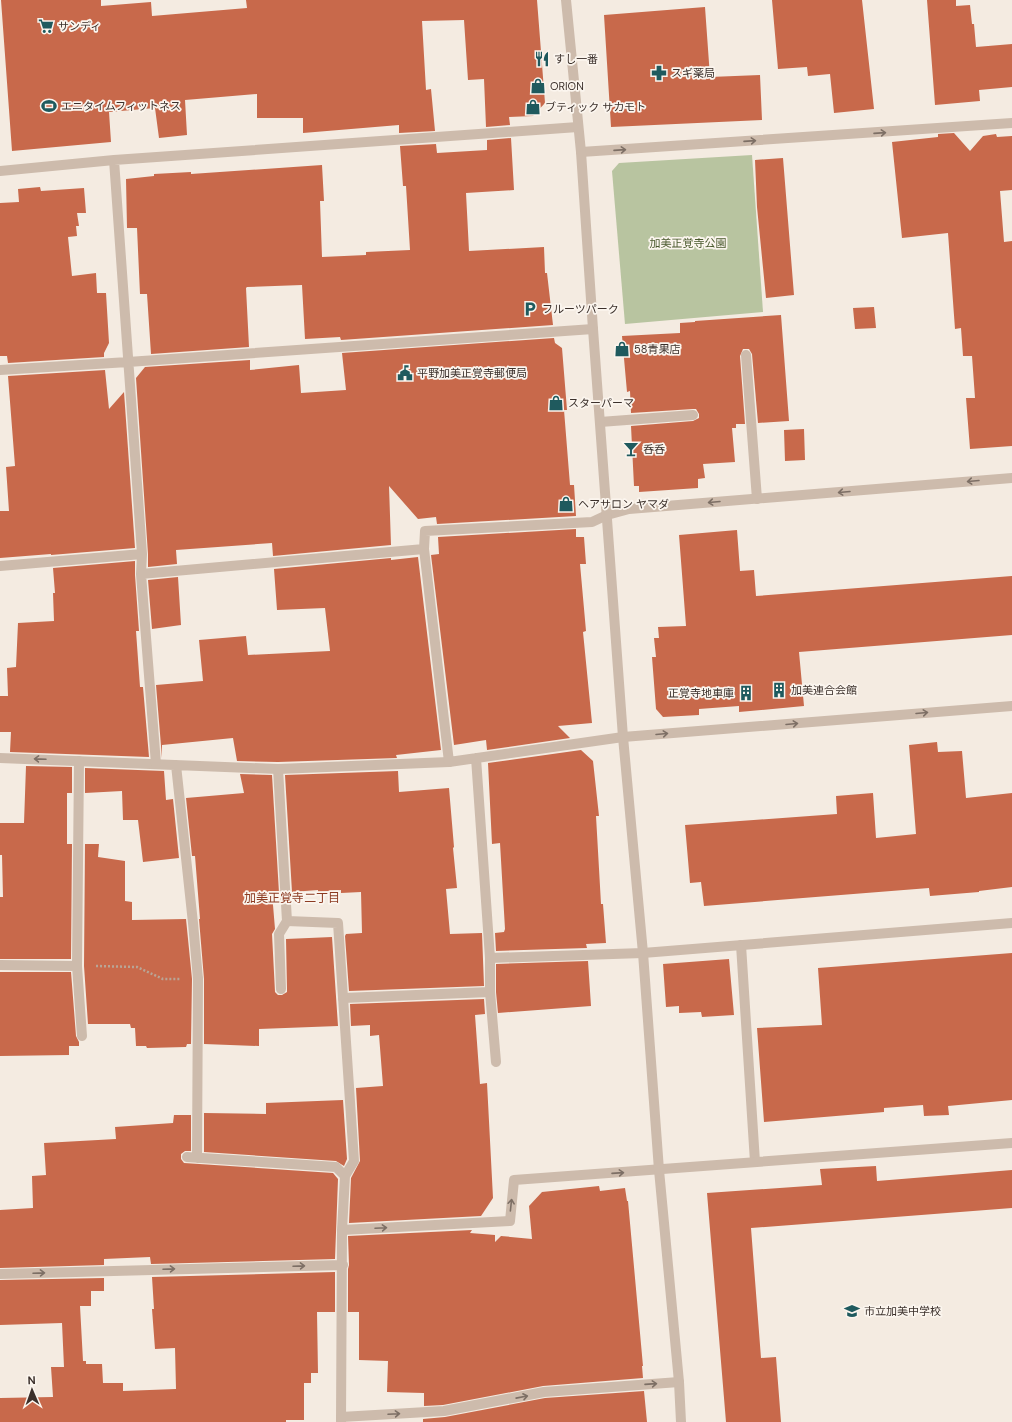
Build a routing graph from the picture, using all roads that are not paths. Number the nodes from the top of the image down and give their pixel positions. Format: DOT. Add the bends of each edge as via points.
graph roads {
  1 [pos="566,0"];
  2 [pos="1012,124"];
  3 [pos="578,127"];
  4 [pos="581,152"];
  5 [pos="114,160"];
  6 [pos="0,171"];
  7 [pos="593,329"];
  8 [pos="746,355"];
  9 [pos="128,362"];
  10 [pos="0,370"];
  11 [pos="694,415"];
  12 [pos="600,422"];
  13 [pos="1012,478"];
  14 [pos="757,499"];
  15 [pos="607,515"];
  16 [pos="424,550"];
  17 [pos="142,554"];
  18 [pos="0,566"];
  19 [pos="141,574"];
  20 [pos="1012,706"];
  21 [pos="624,737"];
  22 [pos="0,758"];
  23 [pos="476,758"];
  24 [pos="79,761"];
  25 [pos="449,762"];
  26 [pos="156,764"];
  27 [pos="176,765"];
  28 [pos="278,769"];
  29 [pos="287,921"];
  30 [pos="1012,923"];
  31 [pos="741,945"];
  32 [pos="643,953"];
  33 [pos="490,958"];
  34 [pos="0,965"];
  35 [pos="77,966"];
  36 [pos="281,989"];
  37 [pos="490,992"];
  38 [pos="343,998"];
  39 [pos="82,1036"];
  40 [pos="496,1062"];
  41 [pos="1012,1143"];
  42 [pos="187,1157"];
  43 [pos="197,1158"];
  44 [pos="755,1162"];
  45 [pos="659,1170"];
  46 [pos="345,1176"];
  47 [pos="342,1230"];
  48 [pos="343,1265"];
  49 [pos="0,1274"];
  50 [pos="679,1382"];
  51 [pos="341,1419"];
  52 [pos="681,1422"];
  1 -- 3 [label="street"];
  4 -- 2 [label="street, one-way"];
  3 -- 4 [label="street"];
  3 -- 5 [label="street"];
  4 -- 7 [label="street"];
  5 -- 6 [label="street"];
  5 -- 9 [label="street"];
  7 -- 9 [label="street"];
  7 -- 12 [label="street"];
  8 -- 14 [label="street"];
  9 -- 10 [label="street"];
  9 -- 17 [label="street"];
  11 -- 12 [label="street"];
  12 -- 15 [label="street"];
  13 -- 14 [label="street, one-way"];
  14 -- 15 [label="street, one-way" via="629,509"];
  15 -- 16 [label="street" via="592,522 425,530"];
  15 -- 21 [label="street"];
  16 -- 19 [label="street"];
  16 -- 25 [label="street"];
  17 -- 18 [label="street"];
  17 -- 19 [label="street"];
  19 -- 26 [label="street"];
  21 -- 20 [label="street, one-way"];
  21 -- 23 [label="street"];
  21 -- 32 [label="street"];
  24 -- 22 [label="street, one-way"];
  23 -- 25 [label="street"];
  23 -- 33 [label="street"];
  24 -- 26 [label="street"];
  24 -- 35 [label="street"];
  25 -- 28 [label="street"];
  26 -- 27 [label="street"];
  27 -- 28 [label="street"];
  27 -- 43 [label="street" via="198,979"];
  28 -- 29 [label="street"];
  29 -- 36 [label="street" via="279,934"];
  29 -- 38 [label="street" via="338,923"];
  30 -- 31 [label="street"];
  31 -- 32 [label="street"];
  31 -- 44 [label="street"];
  32 -- 33 [label="street"];
  32 -- 45 [label="street"];
  33 -- 37 [label="street"];
  34 -- 35 [label="street"];
  35 -- 39 [label="street"];
  37 -- 38 [label="street"];
  37 -- 40 [label="street"];
  38 -- 46 [label="street" via="354,1160"];
  41 -- 44 [label="street"];
  42 -- 43 [label="street"];
  43 -- 46 [label="street" via="336,1167"];
  44 -- 45 [label="street"];
  47 -- 45 [label="street, one-way" via="510,1221 514,1180"];
  45 -- 50 [label="street"];
  46 -- 47 [label="street"];
  47 -- 48 [label="street"];
  49 -- 48 [label="street, one-way"];
  48 -- 51 [label="street"];
  51 -- 50 [label="street, one-way" via="444,1412 544,1392"];
  50 -- 52 [label="street"];
}
